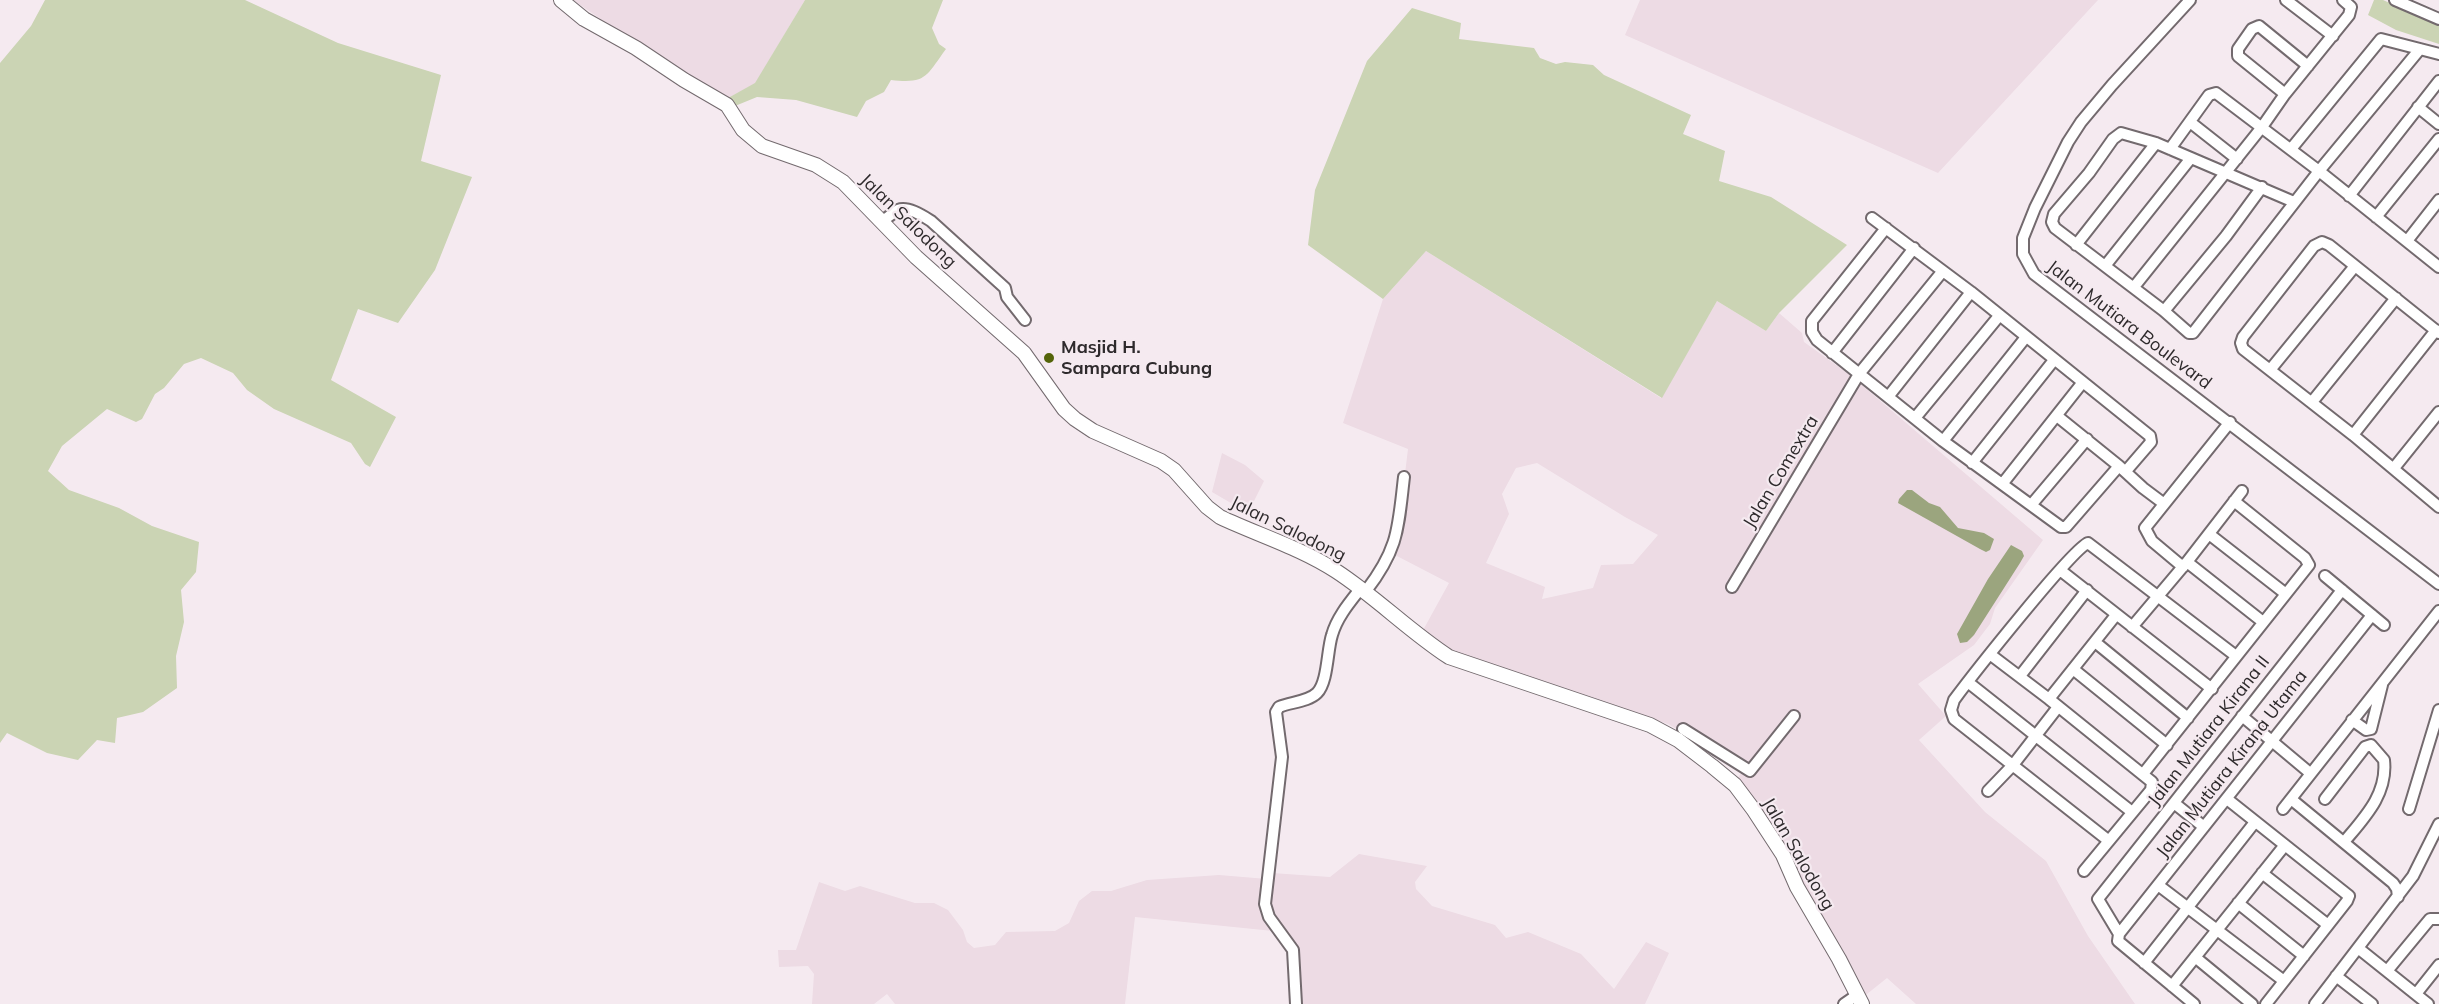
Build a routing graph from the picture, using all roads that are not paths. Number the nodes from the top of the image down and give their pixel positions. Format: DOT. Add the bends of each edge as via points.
graph roads {
  1 [pos="561,0"];
  2 [pos="2190,0"];
  3 [pos="2286,0"];
  4 [pos="2343,0"];
  5 [pos="2395,0"];
  6 [pos="2439,20"];
  7 [pos="2333,36"];
  8 [pos="2420,49"];
  9 [pos="2439,54"];
  10 [pos="2308,66"];
  11 [pos="2439,81"];
  12 [pos="2285,94"];
  13 [pos="2418,107"];
  14 [pos="2190,122"];
  15 [pos="2439,124"];
  16 [pos="2262,127"];
  17 [pos="2439,139"];
  18 [pos="2156,143"];
  19 [pos="2170,149"];
  20 [pos="2291,149"];
  21 [pos="2191,158"];
  22 [pos="2237,159"];
  23 [pos="2319,171"];
  24 [pos="2225,173"];
  25 [pos="2262,187"];
  26 [pos="2349,196"];
  27 [pos="2439,200"];
  28 [pos="2294,202"];
  29 [pos="2376,217"];
  30 [pos="1872,218"];
  31 [pos="881,222"];
  32 [pos="1886,228"];
  33 [pos="2407,241"];
  34 [pos="2076,245"];
  35 [pos="1914,248"];
  36 [pos="2437,262"];
  37 [pos="2105,266"];
  38 [pos="2355,266"];
  39 [pos="1942,272"];
  40 [pos="2134,287"];
  41 [pos="1971,292"];
  42 [pos="2396,298"];
  43 [pos="2164,311"];
  44 [pos="1999,316"];
  45 [pos="1025,320"];
  46 [pos="2437,332"];
  47 [pos="2026,337"];
  48 [pos="1832,353"];
  49 [pos="2054,360"];
  50 [pos="2270,370"];
  51 [pos="1858,374"];
  52 [pos="2083,382"];
  53 [pos="1888,397"];
  54 [pos="2312,402"];
  55 [pos="2439,412"];
  56 [pos="2057,416"];
  57 [pos="1916,418"];
  58 [pos="2230,422"];
  59 [pos="2353,435"];
  60 [pos="2087,439"];
  61 [pos="1943,441"];
  62 [pos="1972,463"];
  63 [pos="2394,468"];
  64 [pos="2122,469"];
  65 [pos="1404,477"];
  66 [pos="2003,483"];
  67 [pos="2242,491"];
  68 [pos="2234,501"];
  69 [pos="2163,503"];
  70 [pos="2032,504"];
  71 [pos="2439,507"];
  72 [pos="2209,534"];
  73 [pos="2185,564"];
  74 [pos="2060,570"];
  75 [pos="2325,576"];
  76 [pos="2439,584"];
  77 [pos="1732,587"];
  78 [pos="1364,590"];
  79 [pos="2086,590"];
  80 [pos="2342,590"];
  81 [pos="2286,594"];
  82 [pos="2158,597"];
  83 [pos="2439,611"];
  84 [pos="2116,615"];
  85 [pos="2372,615"];
  86 [pos="2263,622"];
  87 [pos="2384,625"];
  88 [pos="2132,627"];
  89 [pos="2095,642"];
  90 [pos="1991,655"];
  91 [pos="2236,657"];
  92 [pos="2073,669"];
  93 [pos="2020,676"];
  94 [pos="2383,681"];
  95 [pos="1969,683"];
  96 [pos="2212,689"];
  97 [pos="2049,699"];
  98 [pos="2058,707"];
  99 [pos="2439,710"];
  100 [pos="1794,716"];
  101 [pos="2242,716"];
  102 [pos="2188,718"];
  103 [pos="2352,720"];
  104 [pos="1683,729"];
  105 [pos="2035,736"];
  106 [pos="2271,741"];
  107 [pos="2167,745"];
  108 [pos="2013,765"];
  109 [pos="2310,773"];
  110 [pos="2144,774"];
  111 [pos="1988,791"];
  112 [pos="2227,799"];
  113 [pos="2291,799"];
  114 [pos="2325,799"];
  115 [pos="2174,803"];
  116 [pos="2283,809"];
  117 [pos="2409,809"];
  118 [pos="2132,812"];
  119 [pos="2255,822"];
  120 [pos="2439,824"];
  121 [pos="2204,827"];
  122 [pos="2109,841"];
  123 [pos="2344,842"];
  124 [pos="2285,845"];
  125 [pos="2084,871"];
  126 [pos="2262,873"];
  127 [pos="2158,885"];
  128 [pos="2397,897"];
  129 [pos="2238,903"];
  130 [pos="2188,908"];
  131 [pos="2439,918"];
  132 [pos="2328,925"];
  133 [pos="2217,929"];
  134 [pos="2119,934"];
  135 [pos="2358,948"];
  136 [pos="2304,956"];
  137 [pos="2195,957"];
  138 [pos="2144,963"];
  139 [pos="2439,965"];
  140 [pos="2387,971"];
  141 [pos="2337,976"];
  142 [pos="2284,981"];
  143 [pos="2172,986"];
  144 [pos="2416,994"];
  145 [pos="1860,999"];
  146 [pos="1296,1004"];
  147 [pos="1844,1004"];
  148 [pos="2194,1004"];
  149 [pos="2252,1004"];
  150 [pos="2266,1004"];
  151 [pos="2315,1004"];
  152 [pos="2372,1004"];
  153 [pos="2428,1004"];
  1 -- 31 [label="street, Jalan Salodong" via="584,19 727,105 743,130 762,146 829,172"];
  2 -- 58 [label="street, Jalan Mutiara Boulevard" via="2081,122 2035,208 2021,244 2034,274"];
  3 -- 7 [label="street"];
  4 -- 7 [label="street" via="2351,11"];
  5 -- 6 [label="street"];
  7 -- 10 [label="street"];
  8 -- 9 [label="street"];
  8 -- 20 [label="street" via="2379,40"];
  8 -- 23 [label="street"];
  10 -- 12 [label="street"];
  10 -- 12 [label="street" via="2259,26 2252,29 2238,49 2238,56"];
  11 -- 13 [label="street"];
  12 -- 16 [label="street"];
  13 -- 15 [label="street"];
  13 -- 26 [label="street"];
  14 -- 16 [label="street" via="2214,93"];
  14 -- 19 [label="street"];
  14 -- 22 [label="street"];
  16 -- 20 [label="street"];
  16 -- 22 [label="street"];
  17 -- 29 [label="street"];
  18 -- 19 [label="street"];
  18 -- 34 [label="street"];
  18 -- 34 [label="street" via="2121,133 2113,139 2052,217 2055,228"];
  19 -- 21 [label="street"];
  20 -- 23 [label="street"];
  21 -- 24 [label="street"];
  21 -- 37 [label="street"];
  22 -- 24 [label="street"];
  23 -- 26 [label="street"];
  23 -- 28 [label="street"];
  24 -- 25 [label="street"];
  24 -- 40 [label="street"];
  25 -- 28 [label="street"];
  25 -- 43 [label="street"];
  26 -- 29 [label="street"];
  27 -- 33 [label="street"];
  28 -- 43 [label="street" via="2193,333"];
  29 -- 33 [label="street"];
  30 -- 32 [label="street"];
  31 -- 45 [label="street" via="898,210 921,214 1005,288"];
  31 -- 78 [label="street, Jalan Salodong" via="1024,353 1075,419 1161,461 1220,517 1327,565"];
  32 -- 35 [label="street"];
  32 -- 48 [label="street" via="1812,321 1812,332"];
  33 -- 36 [label="street"];
  34 -- 37 [label="street"];
  35 -- 39 [label="street"];
  35 -- 48 [label="street"];
  37 -- 40 [label="street"];
  38 -- 42 [label="street"];
  38 -- 50 [label="street"];
  38 -- 50 [label="street" via="2324,242 2314,246 2242,340 2243,349"];
  39 -- 41 [label="street"];
  39 -- 51 [label="street, Jalan Comextra"];
  40 -- 43 [label="street"];
  41 -- 44 [label="street"];
  41 -- 53 [label="street"];
  42 -- 46 [label="street"];
  42 -- 54 [label="street"];
  44 -- 47 [label="street"];
  44 -- 57 [label="street"];
  46 -- 59 [label="street"];
  47 -- 49 [label="street"];
  47 -- 61 [label="street"];
  48 -- 51 [label="street"];
  49 -- 52 [label="street"];
  49 -- 62 [label="street"];
  50 -- 54 [label="street"];
  51 -- 53 [label="street"];
  51 -- 77 [label="street, Jalan Comextra"];
  52 -- 56 [label="street"];
  52 -- 64 [label="street" via="2150,436 2151,442"];
  53 -- 57 [label="street"];
  54 -- 59 [label="street"];
  55 -- 63 [label="street"];
  56 -- 60 [label="street"];
  56 -- 66 [label="street"];
  57 -- 61 [label="street"];
  58 -- 69 [label="street"];
  58 -- 76 [label="street, Jalan Mutiara Boulevard"];
  59 -- 63 [label="street"];
  60 -- 64 [label="street"];
  60 -- 70 [label="street"];
  61 -- 62 [label="street"];
  62 -- 66 [label="street"];
  63 -- 71 [label="street"];
  64 -- 69 [label="street"];
  64 -- 70 [label="street" via="2066,527"];
  65 -- 78 [label="street" via="1400,525 1390,555"];
  66 -- 70 [label="street"];
  67 -- 68 [label="street"];
  68 -- 72 [label="street"];
  68 -- 81 [label="street" via="2307,560 2307,568"];
  69 -- 73 [label="street" via="2145,531 2152,541"];
  72 -- 73 [label="street"];
  72 -- 81 [label="street"];
  73 -- 82 [label="street"];
  73 -- 86 [label="street"];
  74 -- 79 [label="street"];
  74 -- 82 [label="street" via="2090,543"];
  74 -- 90 [label="street"];
  75 -- 80 [label="street"];
  78 -- 145 [label="street, Jalan Salodong" via="1449,657 1650,725 1712,766 1735,786 1783,855"];
  78 -- 146 [label="street" via="1344,610 1332,633 1319,691 1279,707 1276,712 1282,757 1265,904 1269,917 1293,950"];
  79 -- 84 [label="street"];
  79 -- 93 [label="street"];
  80 -- 85 [label="street"];
  80 -- 101 [label="street, Jalan Mutiara Kirana II"];
  81 -- 86 [label="street"];
  82 -- 88 [label="street"];
  82 -- 91 [label="street"];
  83 -- 94 [label="street"];
  84 -- 88 [label="street"];
  84 -- 89 [label="street"];
  85 -- 87 [label="street"];
  85 -- 106 [label="street, Jalan Mutiara Kirana Utama"];
  86 -- 91 [label="street"];
  88 -- 96 [label="street"];
  89 -- 92 [label="street"];
  89 -- 102 [label="street"];
  90 -- 93 [label="street"];
  90 -- 95 [label="street"];
  91 -- 96 [label="street"];
  92 -- 97 [label="street"];
  92 -- 107 [label="street"];
  93 -- 97 [label="street"];
  94 -- 103 [label="street"];
  94 -- 103 [label="street" via="2371,729 2366,730"];
  95 -- 105 [label="street"];
  95 -- 108 [label="street" via="1954,700 1952,716"];
  96 -- 102 [label="street"];
  97 -- 98 [label="street"];
  98 -- 105 [label="street"];
  98 -- 110 [label="street"];
  99 -- 117 [label="street"];
  100 -- 104 [label="street" via="1750,771"];
  101 -- 106 [label="street"];
  101 -- 115 [label="street, Jalan Mutiara Kirana II"];
  102 -- 107 [label="street"];
  103 -- 109 [label="street"];
  105 -- 108 [label="street"];
  105 -- 118 [label="street"];
  106 -- 109 [label="street"];
  106 -- 112 [label="street, Jalan Mutiara Kirana Utama"];
  107 -- 110 [label="street"];
  108 -- 111 [label="street"];
  108 -- 122 [label="street"];
  109 -- 113 [label="street"];
  110 -- 118 [label="street" via="2153,786"];
  112 -- 119 [label="street"];
  112 -- 121 [label="street, Jalan Mutiara Kirana Utama"];
  113 -- 116 [label="street"];
  113 -- 123 [label="street"];
  114 -- 123 [label="street" via="2365,747 2371,746 2384,760 2376,803"];
  115 -- 121 [label="street"];
  115 -- 134 [label="street, Jalan Mutiara Kirana II" via="2102,892 2098,902"];
  118 -- 122 [label="street"];
  119 -- 124 [label="street"];
  119 -- 130 [label="street"];
  120 -- 128 [label="street" via="2420,865"];
  121 -- 127 [label="street, Jalan Mutiara Kirana Utama"];
  122 -- 125 [label="street"];
  123 -- 128 [label="street" via="2393,883"];
  124 -- 126 [label="street"];
  124 -- 132 [label="street" via="2349,895"];
  126 -- 129 [label="street"];
  126 -- 132 [label="street"];
  127 -- 130 [label="street"];
  127 -- 134 [label="street, Jalan Mutiara Kirana Utama"];
  128 -- 135 [label="street"];
  129 -- 133 [label="street"];
  129 -- 136 [label="street"];
  130 -- 133 [label="street"];
  130 -- 138 [label="street"];
  131 -- 140 [label="street" via="2430,918"];
  132 -- 136 [label="street"];
  133 -- 137 [label="street"];
  133 -- 142 [label="street"];
  134 -- 138 [label="street" via="2118,941"];
  135 -- 140 [label="street"];
  135 -- 141 [label="street"];
  136 -- 142 [label="street"];
  137 -- 143 [label="street"];
  137 -- 149 [label="street"];
  138 -- 143 [label="street"];
  139 -- 144 [label="street"];
  140 -- 144 [label="street"];
  141 -- 151 [label="street"];
  141 -- 152 [label="street"];
  142 -- 150 [label="street"];
  143 -- 148 [label="street"];
  144 -- 153 [label="street"];
  145 -- 147 [label="street"];
}
